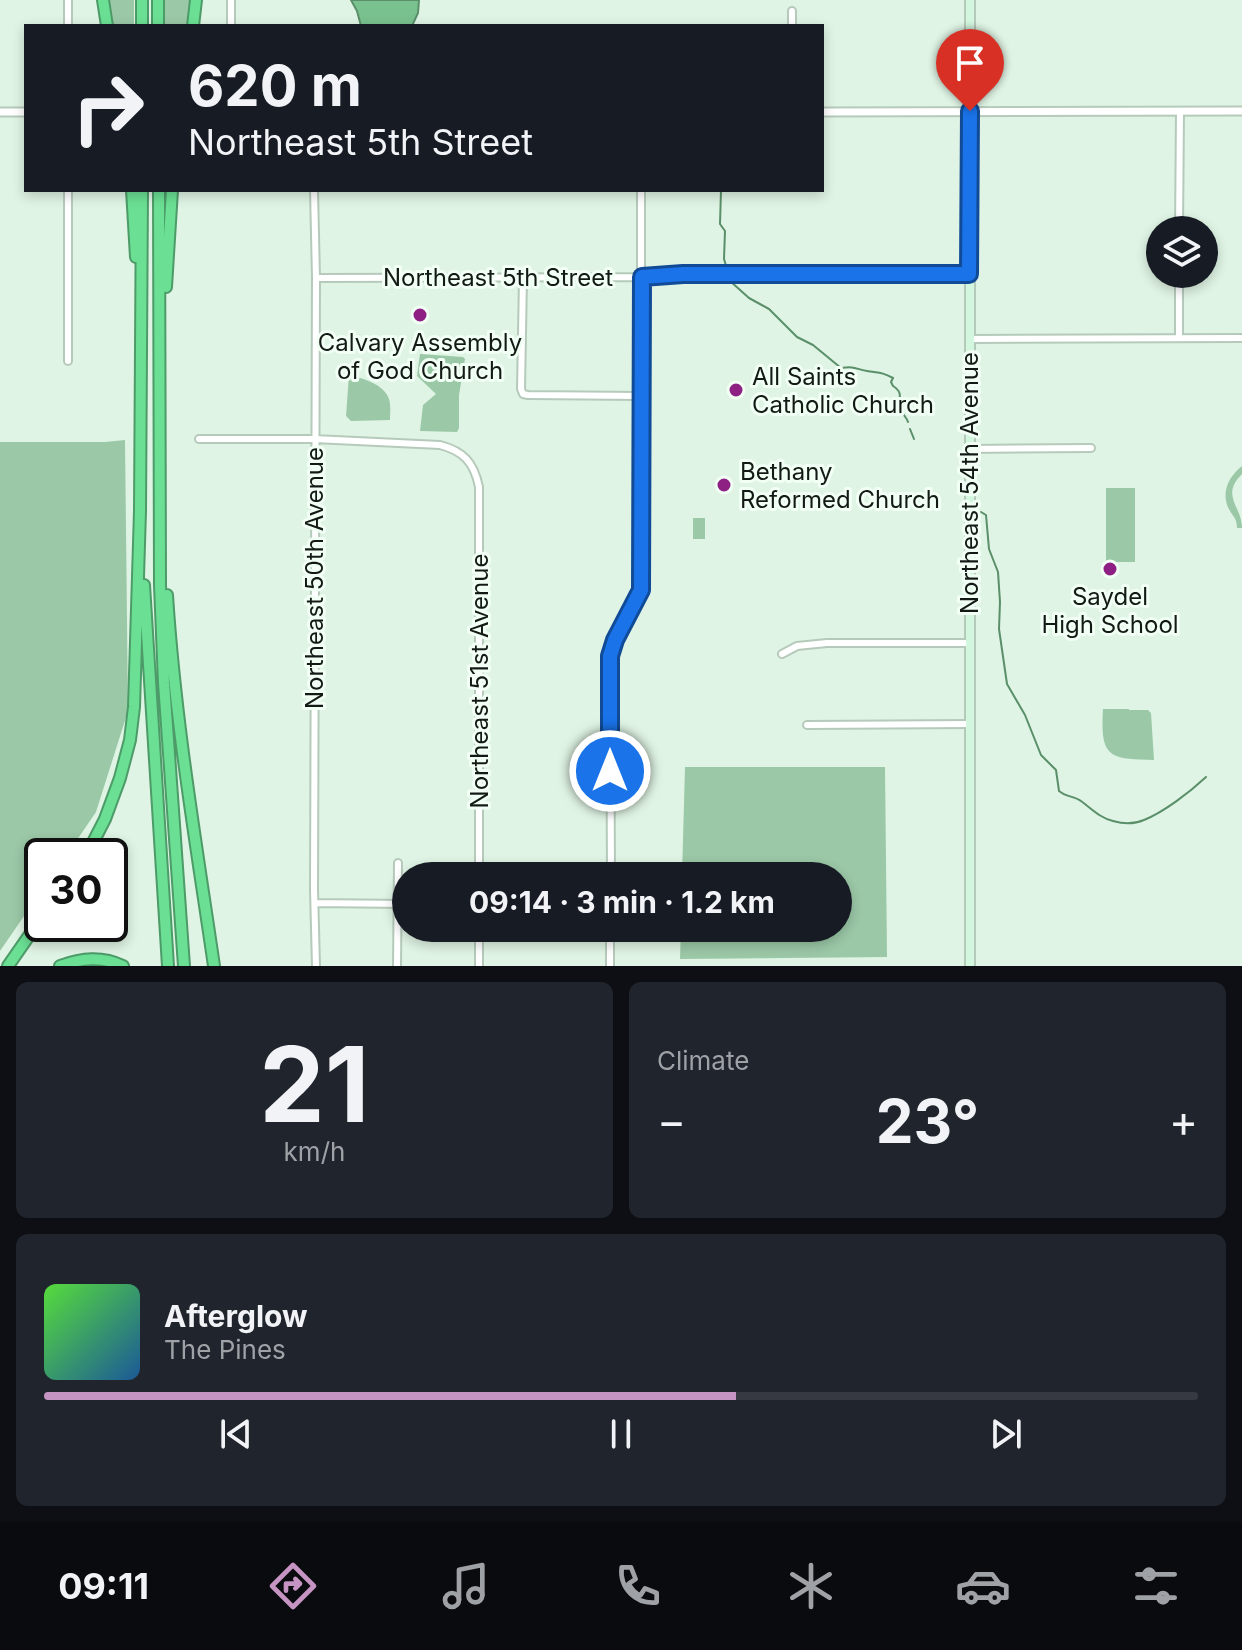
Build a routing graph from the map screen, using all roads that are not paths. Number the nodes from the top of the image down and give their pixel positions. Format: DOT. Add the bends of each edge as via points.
graph roads {
  1 [pos="68,0"];
  2 [pos="103,0"];
  3 [pos="142,0"];
  4 [pos="158,0"];
  5 [pos="196,0"];
  6 [pos="231,0"];
  7 [pos="970,0"];
  8 [pos="792,11"];
  9 [pos="68,24"];
  10 [pos="107,24"];
  11 [pos="142,24"];
  12 [pos="158,24"];
  13 [pos="193,24"];
  14 [pos="231,24"];
  15 [pos="792,24"];
  16 [pos="970,111"];
  17 [pos="1242,111"];
  18 [pos="0,112"];
  19 [pos="24,112"];
  20 [pos="824,112"];
  21 [pos="1180,112"];
  22 [pos="68,192"];
  23 [pos="132,192"];
  24 [pos="142,192"];
  25 [pos="159,192"];
  26 [pos="172,192"];
  27 [pos="314,192"];
  28 [pos="641,192"];
  29 [pos="1179,216"];
  30 [pos="969,274"];
  31 [pos="642,277"];
  32 [pos="316,278"];
  33 [pos="523,278"];
  34 [pos="1179,288"];
  35 [pos="1179,338"];
  36 [pos="1242,338"];
  37 [pos="969,339"];
  38 [pos="68,361"];
  39 [pos="161,368"];
  40 [pos="141,371"];
  41 [pos="640,396"];
  42 [pos="199,439"];
  43 [pos="314,439"];
  44 [pos="1091,448"];
  45 [pos="969,449"];
  46 [pos="161,510"];
  47 [pos="140,511"];
  48 [pos="970,643"];
  49 [pos="782,654"];
  50 [pos="970,724"];
  51 [pos="807,725"];
  52 [pos="95,838"];
  53 [pos="479,862"];
  54 [pos="611,862"];
  55 [pos="315,903"];
  56 [pos="392,904"];
  57 [pos="25,942"];
  58 [pos="399,942"];
  59 [pos="479,942"];
  60 [pos="610,942"];
  61 [pos="8,966"];
  62 [pos="60,966"];
  63 [pos="123,966"];
  64 [pos="168,966"];
  65 [pos="184,966"];
  66 [pos="214,966"];
  67 [pos="316,966"];
  68 [pos="397,966"];
  69 [pos="479,966"];
  70 [pos="610,966"];
  71 [pos="970,966"];
  1 -- 9 [label="street"];
  2 -- 10 [label="highway"];
  3 -- 11 [label="highway"];
  4 -- 12 [label="highway"];
  5 -- 13 [label="highway"];
  6 -- 14 [label="street"];
  7 -- 16 [label="main road, Northeast 54th Avenue"];
  8 -- 15 [label="street"];
  16 -- 20 [label="street"];
  16 -- 21 [label="street"];
  16 -- 30 [label="main road, Northeast 54th Avenue"];
  17 -- 21 [label="street"];
  18 -- 19 [label="street"];
  21 -- 29 [label="street"];
  22 -- 38 [label="street"];
  23 -- 40 [label="highway"];
  24 -- 40 [label="highway"];
  25 -- 39 [label="highway"];
  26 -- 39 [label="highway"];
  27 -- 32 [label="street, Northeast 50th Avenue"];
  28 -- 31 [label="street"];
  30 -- 31 [label="street, Northeast 5th Street"];
  30 -- 37 [label="main road, Northeast 54th Avenue"];
  31 -- 33 [label="street, Northeast 5th Street"];
  31 -- 41 [label="street"];
  32 -- 33 [label="street, Northeast 5th Street"];
  32 -- 43 [label="street, Northeast 50th Avenue"];
  33 -- 41 [label="street" via="523,394"];
  34 -- 35 [label="street"];
  35 -- 36 [label="street"];
  35 -- 37 [label="street"];
  37 -- 45 [label="main road, Northeast 54th Avenue"];
  39 -- 46 [label="highway"];
  40 -- 47 [label="highway"];
  41 -- 54 [label="street" via="641,590 610,656"];
  42 -- 43 [label="street"];
  43 -- 53 [label="street, Northeast 51st Avenue" via="440,445 459,452 472,465 479,487"];
  43 -- 55 [label="street, Northeast 50th Avenue"];
  44 -- 45 [label="street"];
  45 -- 48 [label="main road, Northeast 54th Avenue"];
  46 -- 65 [label="highway" via="164,683"];
  46 -- 66 [label="highway" via="175,690"];
  47 -- 52 [label="highway" via="130,740 113,799"];
  47 -- 64 [label="highway"];
  48 -- 49 [label="street" via="817,644"];
  48 -- 50 [label="main road, Northeast 54th Avenue"];
  50 -- 51 [label="street"];
  50 -- 71 [label="main road, Northeast 54th Avenue"];
  55 -- 56 [label="street"];
  55 -- 67 [label="street, Northeast 50th Avenue"];
  57 -- 61 [label="highway"];
  58 -- 68 [label="street"];
  59 -- 69 [label="street"];
  60 -- 70 [label="street"];
  62 -- 63 [label="highway" via="97,958"];
}
